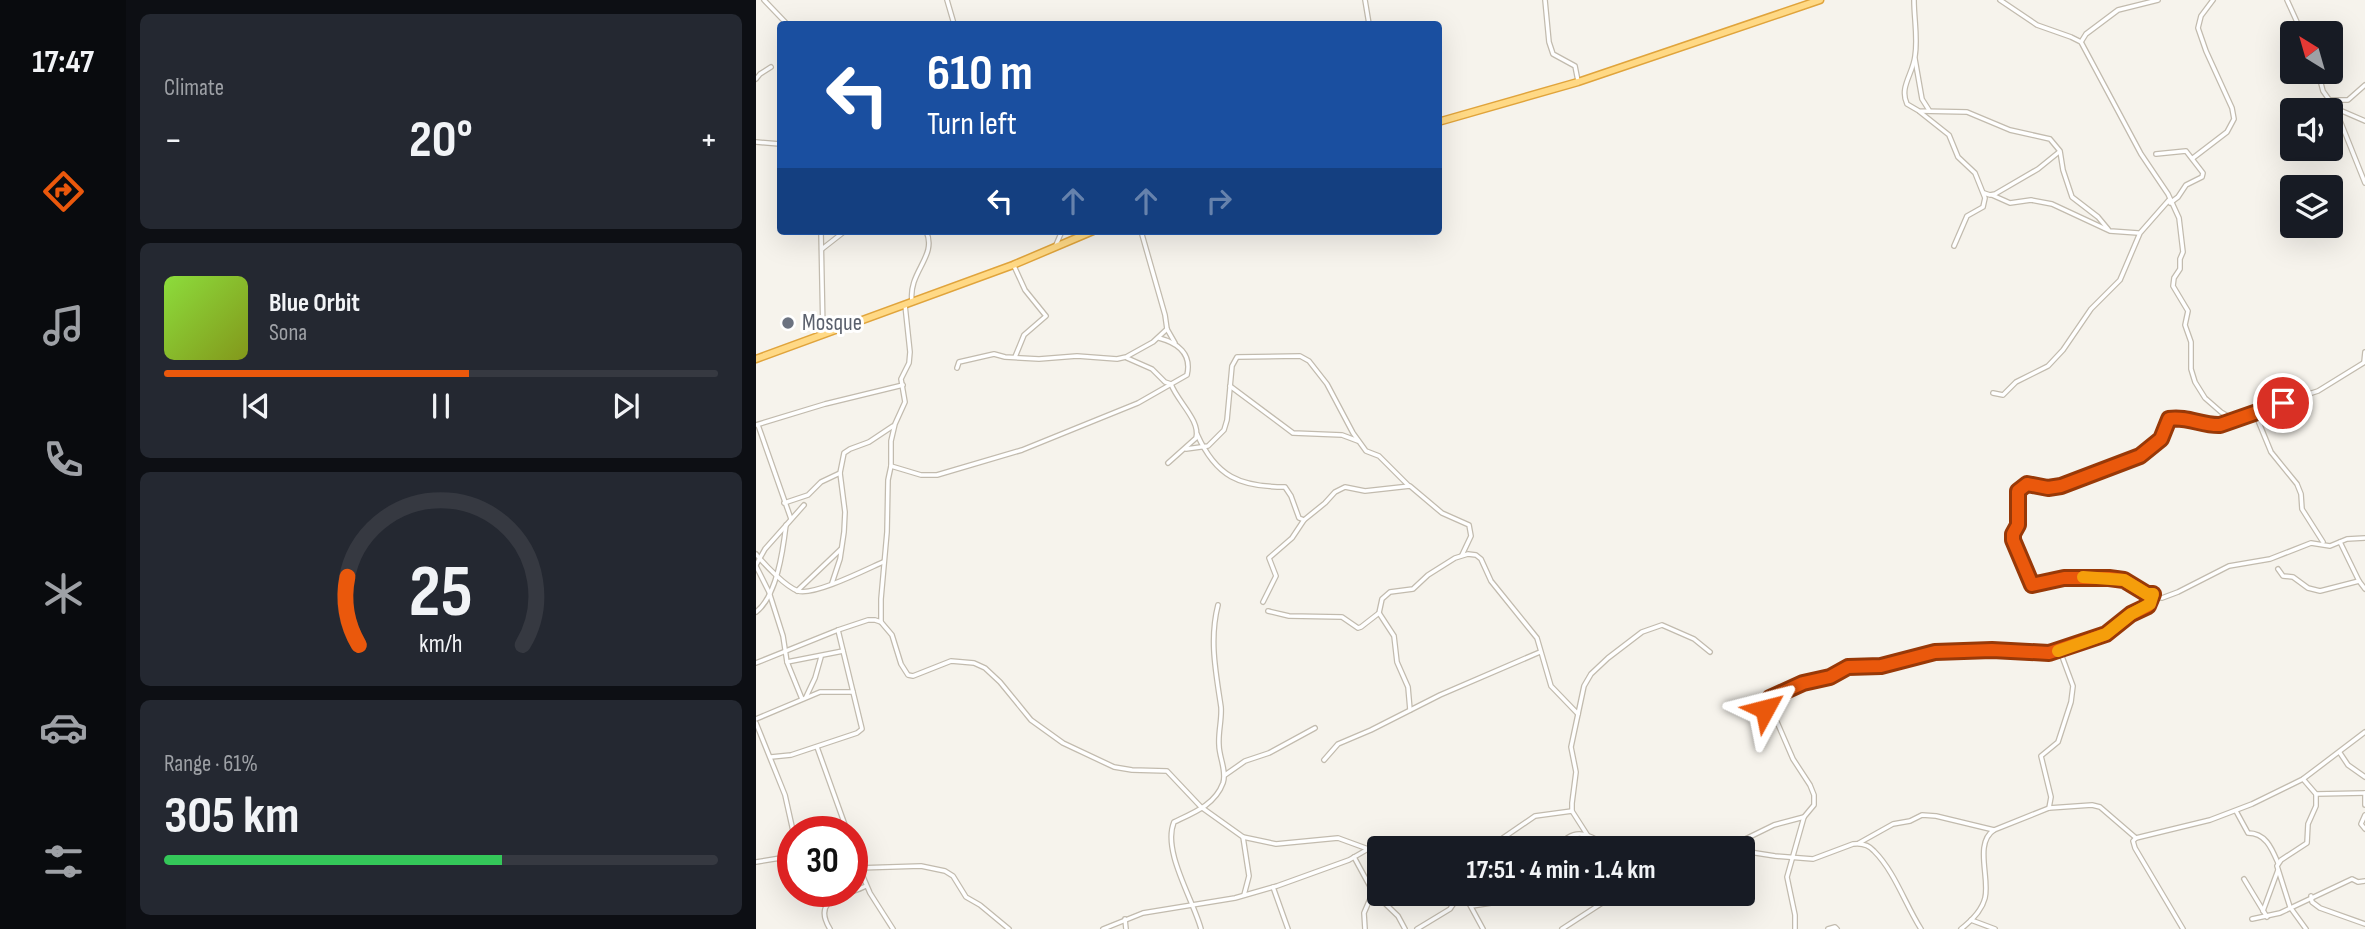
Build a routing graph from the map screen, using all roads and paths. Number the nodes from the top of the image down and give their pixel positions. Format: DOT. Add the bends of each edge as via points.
graph roads {
  1 [pos="764,0"];
  2 [pos="947,0"];
  3 [pos="1365,0"];
  4 [pos="1545,0"];
  5 [pos="1820,0"];
  6 [pos="1914,0"];
  7 [pos="2000,0"];
  8 [pos="2158,0"];
  9 [pos="2213,0"];
  10 [pos="2287,0"];
  11 [pos="784,21"];
  12 [pos="953,21"];
  13 [pos="1368,21"];
  14 [pos="2297,21"];
  15 [pos="2081,42"];
  16 [pos="1915,59"];
  17 [pos="771,67"];
  18 [pos="756,79"];
  19 [pos="1578,82"];
  20 [pos="2365,85"];
  21 [pos="2343,100"];
  22 [pos="2343,110"];
  23 [pos="1919,111"];
  24 [pos="1930,111"];
  25 [pos="1442,121"];
  26 [pos="2365,121"];
  27 [pos="2343,125"];
  28 [pos="756,142"];
  29 [pos="777,144"];
  30 [pos="2060,151"];
  31 [pos="2156,155"];
  32 [pos="2193,158"];
  33 [pos="2365,183"];
  34 [pos="1984,193"];
  35 [pos="1992,195"];
  36 [pos="2170,201"];
  37 [pos="2108,229"];
  38 [pos="2140,233"];
  39 [pos="821,235"];
  40 [pos="840,235"];
  41 [pos="928,235"];
  42 [pos="1060,235"];
  43 [pos="1084,235"];
  44 [pos="1141,235"];
  45 [pos="1954,246"];
  46 [pos="1055,247"];
  47 [pos="822,250"];
  48 [pos="1013,265"];
  49 [pos="908,304"];
  50 [pos="1167,329"];
  51 [pos="823,335"];
  52 [pos="1160,338"];
  53 [pos="1177,344"];
  54 [pos="2365,352"];
  55 [pos="1015,357"];
  56 [pos="1126,357"];
  57 [pos="756,359"];
  58 [pos="2365,362"];
  59 [pos="957,368"];
  60 [pos="1171,384"];
  61 [pos="903,385"];
  62 [pos="1229,386"];
  63 [pos="1993,393"];
  64 [pos="2255,412"];
  65 [pos="2233,419"];
  66 [pos="757,424"];
  67 [pos="895,424"];
  68 [pos="1197,434"];
  69 [pos="1358,441"];
  70 [pos="1203,448"];
  71 [pos="1185,449"];
  72 [pos="1168,463"];
  73 [pos="891,466"];
  74 [pos="840,473"];
  75 [pos="1409,486"];
  76 [pos="784,503"];
  77 [pos="804,505"];
  78 [pos="791,519"];
  79 [pos="1304,520"];
  80 [pos="786,524"];
  81 [pos="2365,538"];
  82 [pos="2340,542"];
  83 [pos="2324,544"];
  84 [pos="841,548"];
  85 [pos="1462,555"];
  86 [pos="757,556"];
  87 [pos="883,562"];
  88 [pos="756,566"];
  89 [pos="2278,569"];
  90 [pos="778,575"];
  91 [pos="2359,581"];
  92 [pos="832,583"];
  93 [pos="787,584"];
  94 [pos="2365,589"];
  95 [pos="771,590"];
  96 [pos="797,591"];
  97 [pos="2153,594"];
  98 [pos="1263,602"];
  99 [pos="1218,605"];
  100 [pos="1268,611"];
  101 [pos="756,612"];
  102 [pos="1379,613"];
  103 [pos="881,622"];
  104 [pos="838,630"];
  105 [pos="2059,650"];
  106 [pos="843,651"];
  107 [pos="1540,652"];
  108 [pos="1710,652"];
  109 [pos="785,653"];
  110 [pos="821,657"];
  111 [pos="787,662"];
  112 [pos="756,663"];
  113 [pos="854,692"];
  114 [pos="804,698"];
  115 [pos="1410,710"];
  116 [pos="1578,714"];
  117 [pos="756,721"];
  118 [pos="1315,728"];
  119 [pos="2365,733"];
  120 [pos="817,747"];
  121 [pos="2340,753"];
  122 [pos="771,757"];
  123 [pos="1324,760"];
  124 [pos="1224,776"];
  125 [pos="2365,777"];
  126 [pos="2303,779"];
  127 [pos="2365,793"];
  128 [pos="2316,794"];
  129 [pos="2365,805"];
  130 [pos="1201,807"];
  131 [pos="2049,808"];
  132 [pos="1572,811"];
  133 [pos="2236,811"];
  134 [pos="790,816"];
  135 [pos="842,816"];
  136 [pos="2365,816"];
  137 [pos="1804,817"];
  138 [pos="2365,829"];
  139 [pos="1994,830"];
  140 [pos="1243,836"];
  141 [pos="1506,836"];
  142 [pos="1568,836"];
  143 [pos="1588,836"];
  144 [pos="1752,836"];
  145 [pos="2136,838"];
  146 [pos="1859,843"];
  147 [pos="1367,849"];
  148 [pos="1367,850"];
  149 [pos="1755,853"];
  150 [pos="1793,856"];
  151 [pos="1354,858"];
  152 [pos="777,859"];
  153 [pos="756,862"];
  154 [pos="2278,863"];
  155 [pos="868,868"];
  156 [pos="2278,870"];
  157 [pos="2244,879"];
  158 [pos="1367,881"];
  159 [pos="2365,881"];
  160 [pos="1273,887"];
  161 [pos="868,888"];
  162 [pos="1244,895"];
  163 [pos="2311,896"];
  164 [pos="1193,903"];
  165 [pos="1367,906"];
  166 [pos="1389,906"];
  167 [pos="1451,906"];
  168 [pos="1472,906"];
  169 [pos="1597,906"];
  170 [pos="825,907"];
  171 [pos="2290,907"];
  172 [pos="2263,911"];
  173 [pos="2267,917"];
  174 [pos="1125,919"];
  175 [pos="2252,919"];
  176 [pos="1971,920"];
  177 [pos="2365,924"];
  178 [pos="1406,928"];
  179 [pos="830,929"];
  180 [pos="893,929"];
  181 [pos="1009,929"];
  182 [pos="1103,929"];
  183 [pos="1126,929"];
  184 [pos="1201,929"];
  185 [pos="1289,929"];
  186 [pos="1365,929"];
  187 [pos="1417,929"];
  188 [pos="1483,929"];
  189 [pos="1562,929"];
  190 [pos="1795,929"];
  191 [pos="1828,929"];
  192 [pos="1837,929"];
  193 [pos="1922,929"];
  194 [pos="1961,929"];
  195 [pos="1995,929"];
  196 [pos="2183,929"];
  197 [pos="2306,929"];
  1 -- 11 [label="street"];
  2 -- 12 [label="street"];
  3 -- 13 [label="street"];
  4 -- 19 [label="street" via="1553,54 1575,66"];
  5 -- 19 [label="highway"];
  6 -- 16 [label="street"];
  7 -- 15 [label="street" via="2037,25"];
  8 -- 15 [label="street" via="2118,9"];
  9 -- 32 [label="street" via="2198,28 2234,119 2227,132"];
  10 -- 14 [label="street"];
  15 -- 36 [label="street"];
  16 -- 23 [label="street" via="1903,96"];
  16 -- 24 [label="street" via="1922,99"];
  17 -- 18 [label="street"];
  19 -- 25 [label="highway"];
  20 -- 21 [label="street"];
  22 -- 26 [label="street"];
  23 -- 24 [label="street"];
  23 -- 34 [label="street" via="1951,137 1958,157 1973,171"];
  24 -- 30 [label="street" via="1967,112 2010,130 2050,139"];
  27 -- 33 [label="street"];
  28 -- 29 [label="street"];
  30 -- 35 [label="street"];
  30 -- 37 [label="street" via="2072,197"];
  31 -- 32 [label="street" via="2183,150"];
  32 -- 36 [label="street" via="2202,177"];
  34 -- 35 [label="street"];
  34 -- 45 [label="street" via="1985,204 1967,216"];
  35 -- 37 [label="street" via="2010,203 2031,200 2056,205"];
  36 -- 38 [label="street"];
  36 -- 65 [label="street" via="2180,220 2183,247 2173,289 2188,311 2185,325 2193,375 2205,398"];
  37 -- 38 [label="street"];
  38 -- 63 [label="street" via="2120,280 2091,309 2052,363 2016,382 2003,396"];
  39 -- 47 [label="street"];
  40 -- 47 [label="street"];
  41 -- 49 [label="street" via="929,249 911,284"];
  42 -- 46 [label="street"];
  43 -- 46 [label="highway"];
  44 -- 50 [label="street"];
  46 -- 48 [label="highway"];
  47 -- 51 [label="street"];
  48 -- 49 [label="highway"];
  48 -- 55 [label="street" via="1025,290 1046,316 1024,335"];
  49 -- 51 [label="highway"];
  49 -- 61 [label="street" via="910,352"];
  50 -- 52 [label="street"];
  50 -- 53 [label="street"];
  51 -- 57 [label="highway"];
  52 -- 53 [label="street"];
  52 -- 56 [label="street"];
  53 -- 60 [label="street" via="1188,360 1188,371"];
  54 -- 58 [label="street"];
  55 -- 56 [label="street"];
  55 -- 59 [label="street" via="985,355 962,360"];
  56 -- 60 [label="street"];
  58 -- 64 [label="street" via="2318,391"];
  60 -- 68 [label="street"];
  60 -- 73 [label="street" via="1108,416 1022,450 937,475 917,475"];
  61 -- 66 [label="street"];
  61 -- 67 [label="street" via="905,402"];
  62 -- 69 [label="street" via="1293,433 1342,435"];
  62 -- 69 [label="street" via="1237,356 1300,356 1327,384"];
  62 -- 70 [label="street" via="1226,425"];
  64 -- 65 [label="street"];
  64 -- 83 [label="street" via="2271,452 2297,484 2302,509"];
  65 -- 97 [label="street" via="2216,425 2169,419 2161,439 2135,458 2061,486 2027,484 2018,491 2013,540 2032,585 2064,578 2109,578"];
  66 -- 76 [label="street"];
  67 -- 73 [label="street"];
  67 -- 74 [label="street" via="844,453"];
  68 -- 70 [label="street"];
  68 -- 71 [label="street"];
  69 -- 75 [label="street"];
  70 -- 71 [label="street"];
  70 -- 79 [label="street" via="1212,463 1230,477 1267,488 1285,487"];
  71 -- 72 [label="street"];
  73 -- 87 [label="street"];
  74 -- 76 [label="street" via="808,495"];
  74 -- 84 [label="street" via="845,512"];
  75 -- 79 [label="street" via="1365,491 1339,488"];
  75 -- 85 [label="street" via="1442,513 1469,526 1471,536"];
  76 -- 78 [label="street"];
  77 -- 78 [label="street"];
  78 -- 80 [label="street"];
  79 -- 98 [label="street" via="1269,558 1276,576"];
  80 -- 86 [label="street"];
  80 -- 90 [label="street"];
  81 -- 82 [label="street"];
  82 -- 83 [label="street"];
  82 -- 91 [label="street"];
  83 -- 97 [label="street" via="2311,543 2270,559 2230,566 2162,598"];
  84 -- 92 [label="street"];
  84 -- 96 [label="street"];
  85 -- 102 [label="street" via="1413,589 1390,592 1382,599"];
  85 -- 107 [label="street" via="1481,559 1491,581 1537,638"];
  86 -- 88 [label="street"];
  86 -- 90 [label="street"];
  87 -- 92 [label="street"];
  87 -- 103 [label="street"];
  88 -- 95 [label="street"];
  89 -- 91 [label="street" via="2313,590"];
  90 -- 93 [label="street"];
  90 -- 95 [label="street"];
  91 -- 94 [label="street"];
  92 -- 96 [label="street"];
  93 -- 95 [label="street"];
  93 -- 96 [label="street"];
  95 -- 101 [label="street"];
  95 -- 109 [label="street"];
  97 -- 105 [label="street" via="2148,606 2109,632"];
  99 -- 124 [label="street" via="1213,639"];
  100 -- 102 [label="street" via="1342,617 1358,628"];
  102 -- 115 [label="street" via="1394,636"];
  103 -- 104 [label="street" via="868,620"];
  103 -- 130 [label="street" via="892,635 908,675 959,660 974,663 1000,682 1031,720 1053,737 1114,767 1167,771"];
  104 -- 106 [label="street"];
  104 -- 109 [label="street"];
  105 -- 131 [label="street" via="2073,686 2061,736 2040,756 2051,797"];
  105 -- 137 [label="street" via="1926,653 1881,666 1848,667 1770,698 1765,709 1777,722 1813,790 1814,805"];
  106 -- 110 [label="street"];
  106 -- 113 [label="street"];
  107 -- 115 [label="street"];
  107 -- 116 [label="street" via="1549,683"];
  108 -- 116 [label="street" via="1665,626 1642,632 1591,674"];
  109 -- 111 [label="street"];
  109 -- 112 [label="street"];
  110 -- 111 [label="street"];
  110 -- 114 [label="street"];
  111 -- 114 [label="street"];
  113 -- 114 [label="street" via="829,691"];
  113 -- 120 [label="street" via="862,729"];
  114 -- 117 [label="street"];
  115 -- 123 [label="street" via="1338,744"];
  116 -- 132 [label="street" via="1571,747 1576,772"];
  117 -- 122 [label="street"];
  118 -- 124 [label="street"];
  119 -- 121 [label="street"];
  120 -- 122 [label="street"];
  120 -- 135 [label="street"];
  121 -- 125 [label="street"];
  121 -- 126 [label="street"];
  122 -- 134 [label="street"];
  124 -- 130 [label="street" via="1216,794"];
  126 -- 128 [label="street"];
  126 -- 133 [label="street"];
  127 -- 128 [label="street"];
  127 -- 129 [label="street"];
  128 -- 154 [label="street" via="2307,843"];
  130 -- 140 [label="street"];
  130 -- 164 [label="street" via="1171,828 1172,848"];
  131 -- 139 [label="street"];
  131 -- 145 [label="street" via="2096,806"];
  132 -- 141 [label="street" via="1535,816"];
  132 -- 143 [label="street"];
  133 -- 145 [label="street"];
  133 -- 154 [label="street" via="2247,831 2259,834 2271,847"];
  136 -- 138 [label="street" via="2361,824"];
  137 -- 144 [label="street"];
  137 -- 150 [label="street"];
  139 -- 146 [label="street" via="1922,815 1893,824"];
  139 -- 176 [label="street" via="1984,841 1984,901"];
  140 -- 147 [label="street" via="1276,844 1338,838"];
  140 -- 162 [label="street" via="1249,876"];
  142 -- 143 [label="street"];
  145 -- 196 [label="street" via="2135,848"];
  146 -- 150 [label="street" via="1817,859"];
  146 -- 193 [label="street" via="1875,851"];
  148 -- 151 [label="street"];
  149 -- 150 [label="street"];
  150 -- 190 [label="street" via="1787,882"];
  151 -- 158 [label="street"];
  151 -- 160 [label="street"];
  152 -- 153 [label="street"];
  154 -- 156 [label="street"];
  155 -- 181 [label="street" via="921,866 945,871 966,897"];
  156 -- 171 [label="street"];
  156 -- 172 [label="street"];
  157 -- 172 [label="street"];
  159 -- 163 [label="street" via="2351,879"];
  160 -- 162 [label="street"];
  160 -- 185 [label="street"];
  161 -- 180 [label="street"];
  162 -- 164 [label="street"];
  163 -- 171 [label="street"];
  163 -- 177 [label="street" via="2320,908"];
  164 -- 174 [label="street"];
  164 -- 184 [label="street"];
  165 -- 186 [label="street"];
  166 -- 178 [label="street"];
  167 -- 187 [label="street"];
  168 -- 188 [label="street"];
  169 -- 189 [label="street"];
  170 -- 179 [label="street"];
  171 -- 173 [label="street"];
  171 -- 197 [label="street"];
  172 -- 173 [label="street"];
  173 -- 175 [label="street"];
  174 -- 182 [label="street"];
  174 -- 183 [label="street"];
  176 -- 194 [label="street"];
  176 -- 195 [label="street"];
  191 -- 192 [label="street"];
}
